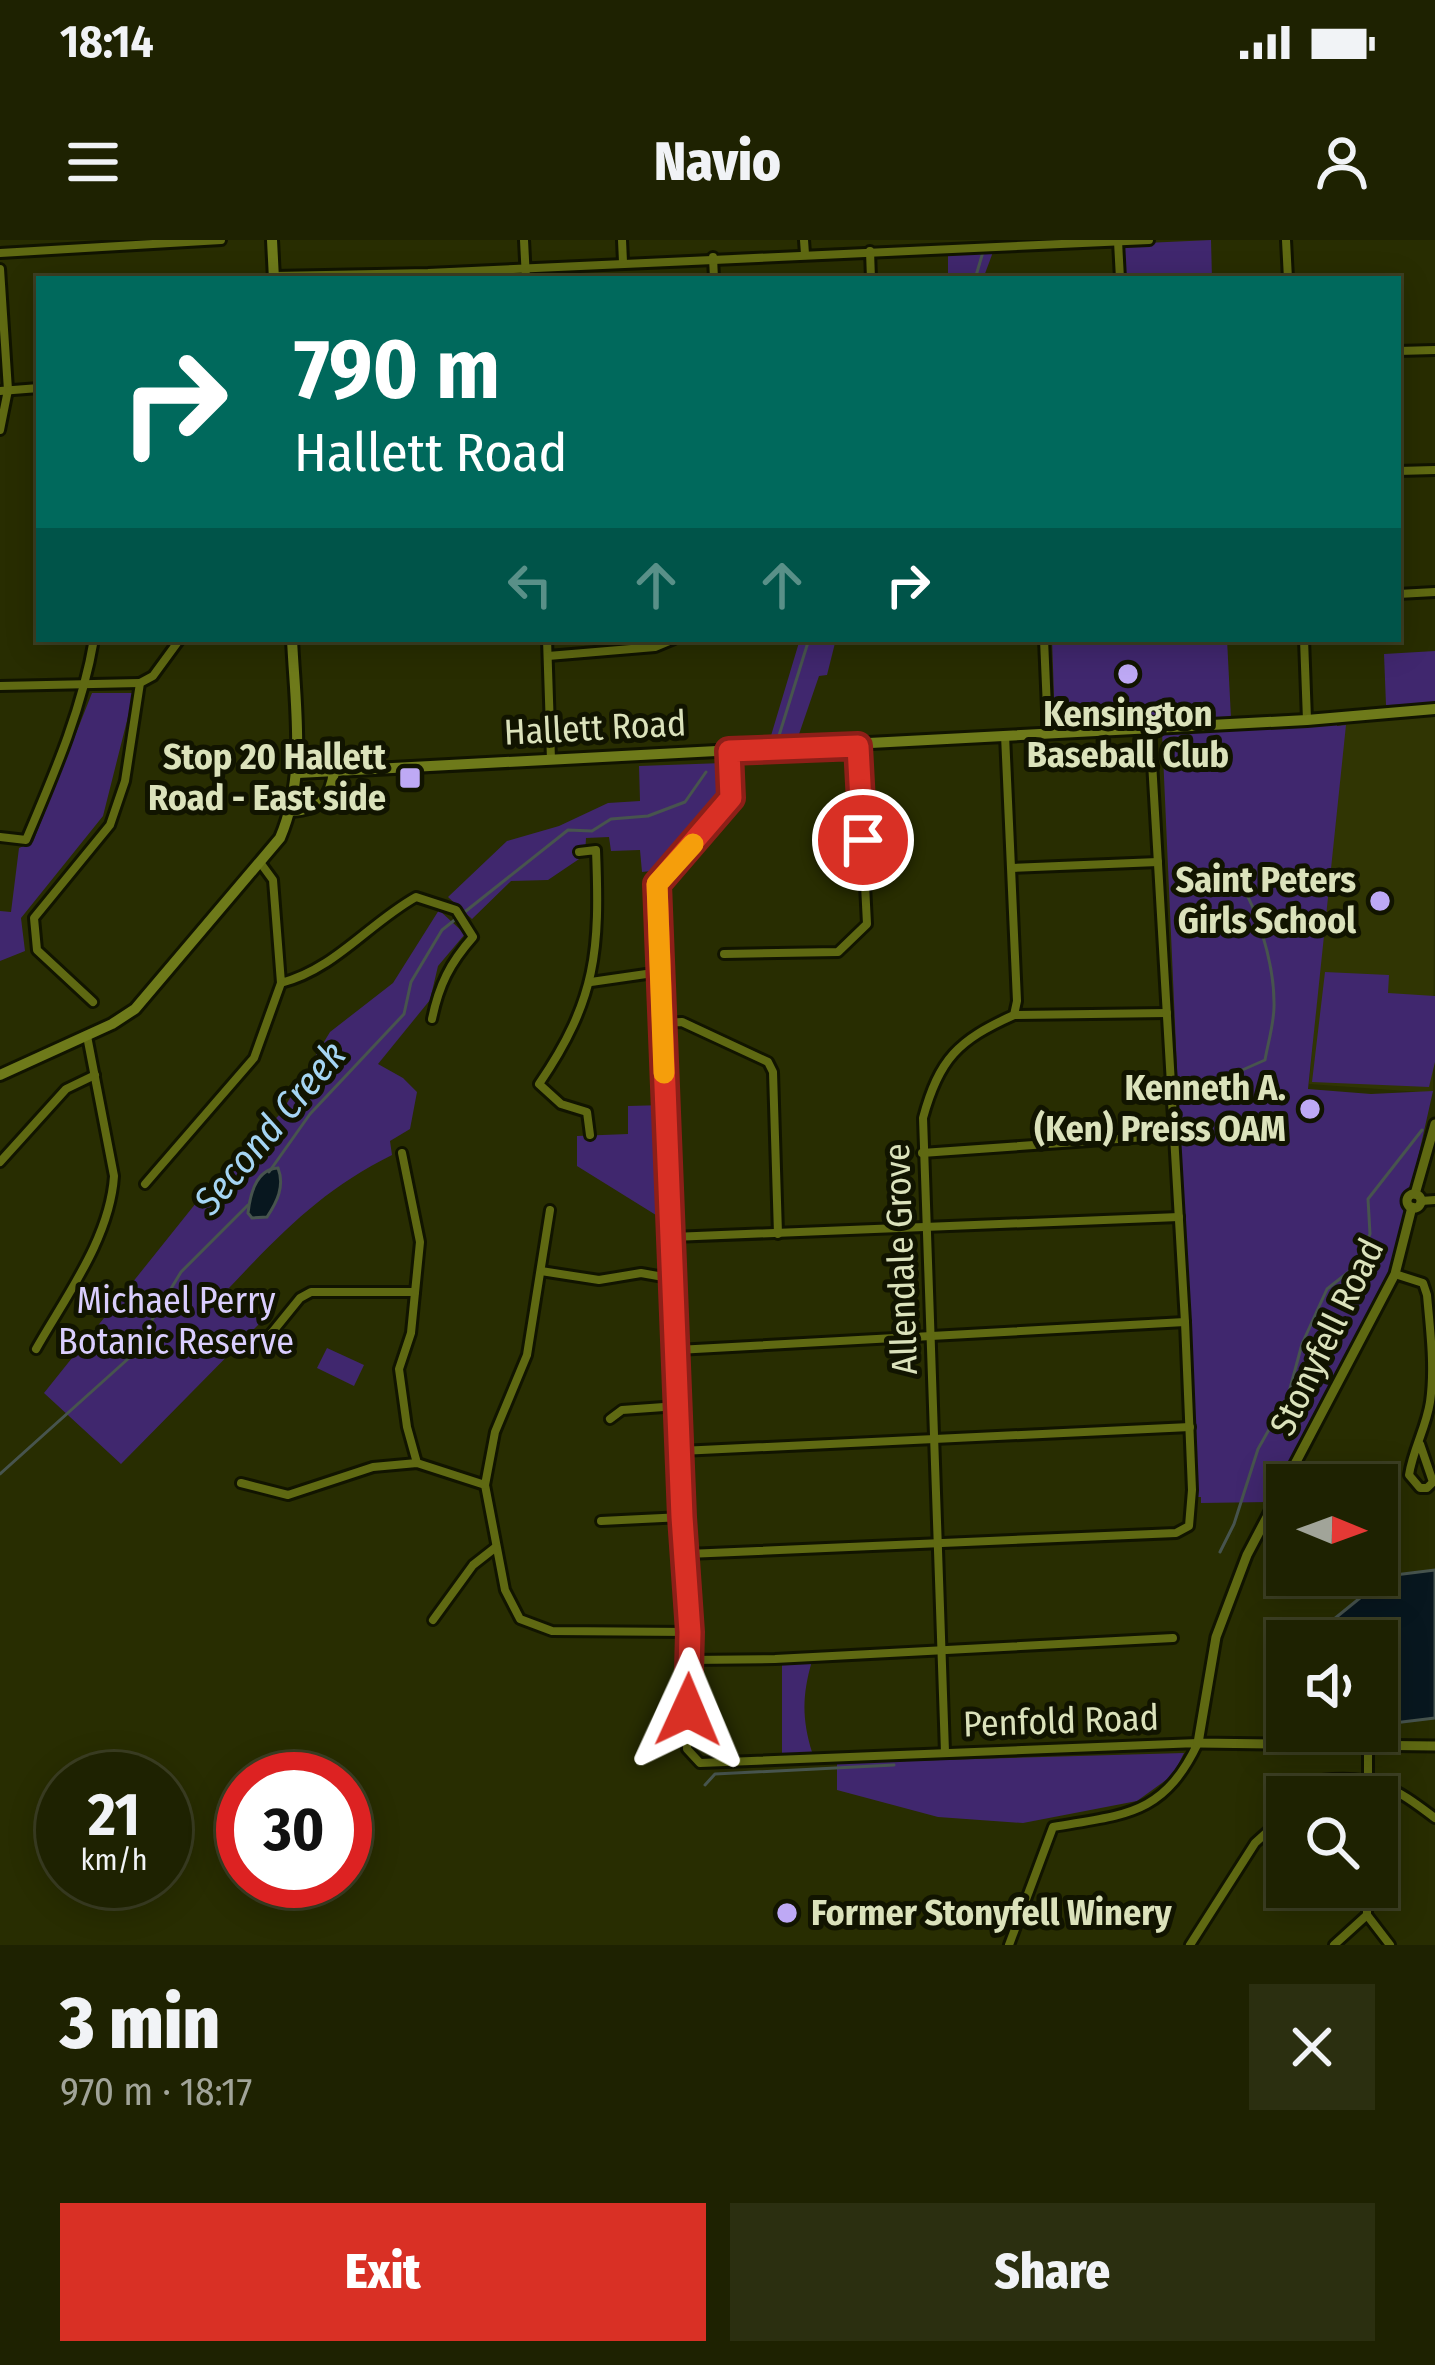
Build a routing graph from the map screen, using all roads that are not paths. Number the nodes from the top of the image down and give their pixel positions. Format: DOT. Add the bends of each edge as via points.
graph roads {
  1 [pos="221,240"];
  2 [pos="272,240"];
  3 [pos="524,240"];
  4 [pos="622,240"];
  5 [pos="804,240"];
  6 [pos="1149,240"];
  7 [pos="1286,240"];
  8 [pos="1118,242"];
  9 [pos="136,244"];
  10 [pos="947,244"];
  11 [pos="871,250"];
  12 [pos="0,254"];
  13 [pos="805,254"];
  14 [pos="713,257"];
  15 [pos="622,262"];
  16 [pos="0,269"];
  17 [pos="526,273"];
  18 [pos="274,276"];
  19 [pos="428,276"];
  20 [pos="714,276"];
  21 [pos="871,276"];
  22 [pos="1120,276"];
  23 [pos="1288,276"];
  24 [pos="1435,350"];
  25 [pos="1401,352"];
  26 [pos="36,388"];
  27 [pos="4,390"];
  28 [pos="0,430"];
  29 [pos="1435,470"];
  30 [pos="1401,471"];
  31 [pos="1435,592"];
  32 [pos="1401,593"];
  33 [pos="93,642"];
  34 [pos="178,642"];
  35 [pos="292,642"];
  36 [pos="547,642"];
  37 [pos="1044,642"];
  38 [pos="1304,642"];
  39 [pos="653,643"];
  40 [pos="548,656"];
  41 [pos="86,683"];
  42 [pos="140,683"];
  43 [pos="0,686"];
  44 [pos="1435,709"];
  45 [pos="1307,720"];
  46 [pos="1150,727"];
  47 [pos="1048,732"];
  48 [pos="1006,735"];
  49 [pos="858,746"];
  50 [pos="729,751"];
  51 [pos="551,760"];
  52 [pos="334,772"];
  53 [pos="298,773"];
  54 [pos="292,811"];
  55 [pos="0,837"];
  56 [pos="579,852"];
  57 [pos="1158,862"];
  58 [pos="262,865"];
  59 [pos="1012,868"];
  60 [pos="724,954"];
  61 [pos="660,972"];
  62 [pos="591,982"];
  63 [pos="280,983"];
  64 [pos="93,1002"];
  65 [pos="1167,1013"];
  66 [pos="1014,1015"];
  67 [pos="432,1019"];
  68 [pos="662,1023"];
  69 [pos="87,1036"];
  70 [pos="0,1075"];
  71 [pos="95,1075"];
  72 [pos="1435,1124"];
  73 [pos="590,1135"];
  74 [pos="1174,1135"];
  75 [pos="402,1153"];
  76 [pos="922,1153"];
  77 [pos="0,1162"];
  78 [pos="145,1184"];
  79 [pos="1435,1200"];
  80 [pos="1416,1201"];
  81 [pos="550,1210"];
  82 [pos="1179,1216"];
  83 [pos="926,1228"];
  84 [pos="778,1234"];
  85 [pos="672,1237"];
  86 [pos="541,1271"];
  87 [pos="1395,1274"];
  88 [pos="675,1279"];
  89 [pos="415,1292"];
  90 [pos="1185,1322"];
  91 [pos="270,1335"];
  92 [pos="930,1335"];
  93 [pos="36,1349"];
  94 [pos="677,1350"];
  95 [pos="678,1406"];
  96 [pos="610,1418"];
  97 [pos="1190,1427"];
  98 [pos="935,1439"];
  99 [pos="1420,1444"];
  100 [pos="680,1450"];
  101 [pos="417,1463"];
  102 [pos="241,1483"];
  103 [pos="485,1485"];
  104 [pos="682,1517"];
  105 [pos="601,1521"];
  106 [pos="940,1543"];
  107 [pos="496,1546"];
  108 [pos="687,1554"];
  109 [pos="433,1620"];
  110 [pos="690,1632"];
  111 [pos="1173,1638"];
  112 [pos="944,1649"];
  113 [pos="690,1660"];
  114 [pos="1198,1743"];
  115 [pos="1266,1745"];
  116 [pos="1435,1746"];
  117 [pos="1398,1747"];
  118 [pos="945,1752"];
  119 [pos="1398,1792"];
  120 [pos="1435,1818"];
  121 [pos="1266,1833"];
  122 [pos="1367,1908"];
  123 [pos="1367,1915"];
  124 [pos="1009,1945"];
  125 [pos="1190,1945"];
  126 [pos="1334,1945"];
  127 [pos="1390,1945"];
  1 -- 9 [label="street"];
  2 -- 18 [label="main road"];
  3 -- 17 [label="street"];
  4 -- 15 [label="street"];
  5 -- 13 [label="street"];
  6 -- 8 [label="street"];
  7 -- 23 [label="street"];
  8 -- 10 [label="street"];
  8 -- 22 [label="street"];
  9 -- 12 [label="street"];
  10 -- 11 [label="street"];
  11 -- 13 [label="street"];
  11 -- 21 [label="street"];
  13 -- 14 [label="street"];
  14 -- 15 [label="street"];
  14 -- 20 [label="street"];
  15 -- 17 [label="street"];
  16 -- 27 [label="street"];
  17 -- 19 [label="street"];
  24 -- 25 [label="street"];
  26 -- 27 [label="street"];
  27 -- 28 [label="street"];
  29 -- 30 [label="street"];
  31 -- 32 [label="street"];
  33 -- 41 [label="street"];
  34 -- 42 [label="street"];
  35 -- 53 [label="main road"];
  36 -- 40 [label="street"];
  37 -- 47 [label="street"];
  38 -- 45 [label="street"];
  39 -- 40 [label="street"];
  40 -- 51 [label="street"];
  41 -- 42 [label="street"];
  41 -- 43 [label="street"];
  41 -- 55 [label="street" via="26,840"];
  42 -- 64 [label="street" via="110,825 34,918 37,950"];
  44 -- 45 [label="main road, Hallett Road"];
  45 -- 46 [label="main road, Hallett Road"];
  46 -- 47 [label="main road, Hallett Road"];
  46 -- 57 [label="street"];
  47 -- 48 [label="main road, Hallett Road"];
  48 -- 49 [label="main road, Hallett Road"];
  48 -- 59 [label="street"];
  49 -- 50 [label="main road, Hallett Road"];
  49 -- 60 [label="street" via="867,924 838,952"];
  50 -- 51 [label="main road, Hallett Road"];
  50 -- 61 [label="street" via="731,798 657,884"];
  51 -- 52 [label="main road, Hallett Road"];
  52 -- 53 [label="main road, Hallett Road"];
  52 -- 54 [label="main road" via="322,803"];
  53 -- 54 [label="main road"];
  54 -- 58 [label="main road"];
  56 -- 62 [label="street" via="596,850"];
  57 -- 59 [label="street"];
  57 -- 65 [label="street"];
  58 -- 63 [label="street" via="273,880"];
  58 -- 69 [label="main road" via="135,1009"];
  59 -- 66 [label="street"];
  61 -- 62 [label="street"];
  61 -- 68 [label="street"];
  62 -- 73 [label="street" via="570,1039 539,1084 561,1104 587,1112"];
  63 -- 67 [label="street" via="307,976 416,897 461,915 473,937 452,961"];
  63 -- 78 [label="street" via="254,1058"];
  65 -- 66 [label="street"];
  65 -- 74 [label="street"];
  66 -- 76 [label="street, Allendale Grove" via="945,1059 923,1118"];
  68 -- 84 [label="street" via="682,1022 768,1062"];
  68 -- 85 [label="street"];
  69 -- 70 [label="main road"];
  69 -- 71 [label="street"];
  71 -- 77 [label="street" via="66,1089"];
  71 -- 93 [label="street" via="113,1193 93,1250"];
  72 -- 80 [label="street, Stonyfell Road"];
  74 -- 76 [label="street"];
  74 -- 82 [label="street"];
  75 -- 89 [label="street" via="420,1242"];
  76 -- 83 [label="street, Allendale Grove"];
  79 -- 80 [label="street"];
  80 -- 87 [label="street, Stonyfell Road"];
  81 -- 86 [label="street"];
  82 -- 83 [label="street"];
  82 -- 90 [label="street"];
  83 -- 84 [label="street"];
  83 -- 92 [label="street, Allendale Grove"];
  84 -- 85 [label="street"];
  85 -- 88 [label="street"];
  86 -- 88 [label="street"];
  86 -- 103 [label="street" via="527,1355 495,1432"];
  87 -- 99 [label="street" via="1423,1283 1427,1295 1431,1383"];
  87 -- 114 [label="street, Stonyfell Road" via="1247,1555 1216,1637"];
  88 -- 94 [label="street"];
  89 -- 91 [label="street" via="310,1292"];
  89 -- 101 [label="street" via="400,1369"];
  90 -- 92 [label="street"];
  90 -- 97 [label="street"];
  92 -- 94 [label="street"];
  92 -- 98 [label="street, Allendale Grove"];
  94 -- 95 [label="street"];
  95 -- 96 [label="street"];
  95 -- 100 [label="street"];
  97 -- 98 [label="street"];
  97 -- 106 [label="street" via="1192,1515 1176,1533"];
  98 -- 100 [label="street"];
  98 -- 106 [label="street, Allendale Grove"];
  99 -- 99 [label="street" via="1409,1475 1427,1488 1433,1482"];
  100 -- 104 [label="street"];
  101 -- 102 [label="street" via="373,1467 288,1495"];
  101 -- 103 [label="street"];
  103 -- 107 [label="street"];
  104 -- 105 [label="street"];
  104 -- 108 [label="street"];
  106 -- 108 [label="street"];
  106 -- 112 [label="street, Allendale Grove"];
  107 -- 109 [label="street"];
  107 -- 110 [label="street" via="520,1618 552,1631"];
  108 -- 110 [label="street"];
  110 -- 113 [label="street"];
  111 -- 112 [label="street"];
  112 -- 113 [label="street"];
  112 -- 118 [label="street, Allendale Grove"];
  113 -- 118 [label="street, Penfold Road" via="688,1749 700,1763"];
  114 -- 115 [label="street, Penfold Road"];
  114 -- 118 [label="street, Penfold Road"];
  114 -- 124 [label="street, Stonyfell Road" via="1181,1778 1142,1810 1053,1827"];
  116 -- 117 [label="street, Penfold Road"];
  119 -- 120 [label="street"];
  121 -- 125 [label="street"];
  122 -- 123 [label="street"];
  123 -- 126 [label="street"];
  123 -- 127 [label="street"];
}
